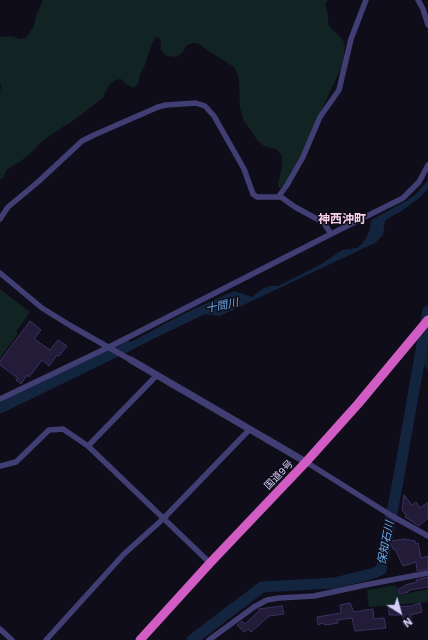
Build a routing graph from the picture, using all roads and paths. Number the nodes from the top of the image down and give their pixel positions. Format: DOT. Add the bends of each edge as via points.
graph roads {
  1 [pos="366,0"];
  2 [pos="418,0"];
  3 [pos="428,25"];
  4 [pos="428,165"];
  5 [pos="279,196"];
  6 [pos="0,218"];
  7 [pos="331,234"];
  8 [pos="0,274"];
  9 [pos="428,320"];
  10 [pos="110,348"];
  11 [pos="131,360"];
  12 [pos="157,375"];
  13 [pos="0,400"];
  14 [pos="250,428"];
  15 [pos="88,446"];
  16 [pos="306,462"];
  17 [pos="0,466"];
  18 [pos="163,519"];
  19 [pos="428,536"];
  20 [pos="210,563"];
  21 [pos="428,573"];
  22 [pos="0,629"];
  23 [pos="12,640"];
  24 [pos="46,640"];
  25 [pos="140,640"];
  26 [pos="209,640"];
  1 -- 5 [label="street" via="351,39 339,90 320,117 302,157"];
  2 -- 3 [label="street"];
  4 -- 7 [label="street" via="419,182 403,198"];
  5 -- 6 [label="street" via="253,194 244,169 210,111 202,104 186,103 158,107 82,141 8,207"];
  5 -- 7 [label="street" via="319,220"];
  7 -- 10 [label="street"];
  8 -- 10 [label="street" via="42,308"];
  9 -- 16 [label="highway, 国道9号"];
  10 -- 11 [label="street"];
  10 -- 13 [label="street"];
  11 -- 12 [label="street"];
  12 -- 14 [label="street"];
  12 -- 15 [label="street"];
  14 -- 16 [label="street"];
  14 -- 18 [label="street"];
  15 -- 17 [label="street" via="63,429 49,430 16,462"];
  15 -- 18 [label="street"];
  16 -- 19 [label="street"];
  16 -- 20 [label="highway, 国道9号"];
  18 -- 20 [label="street"];
  18 -- 24 [label="street" via="124,554"];
  20 -- 25 [label="highway, 国道9号"];
  21 -- 26 [label="street" via="314,596 267,600"];
  22 -- 23 [label="street"];
}
